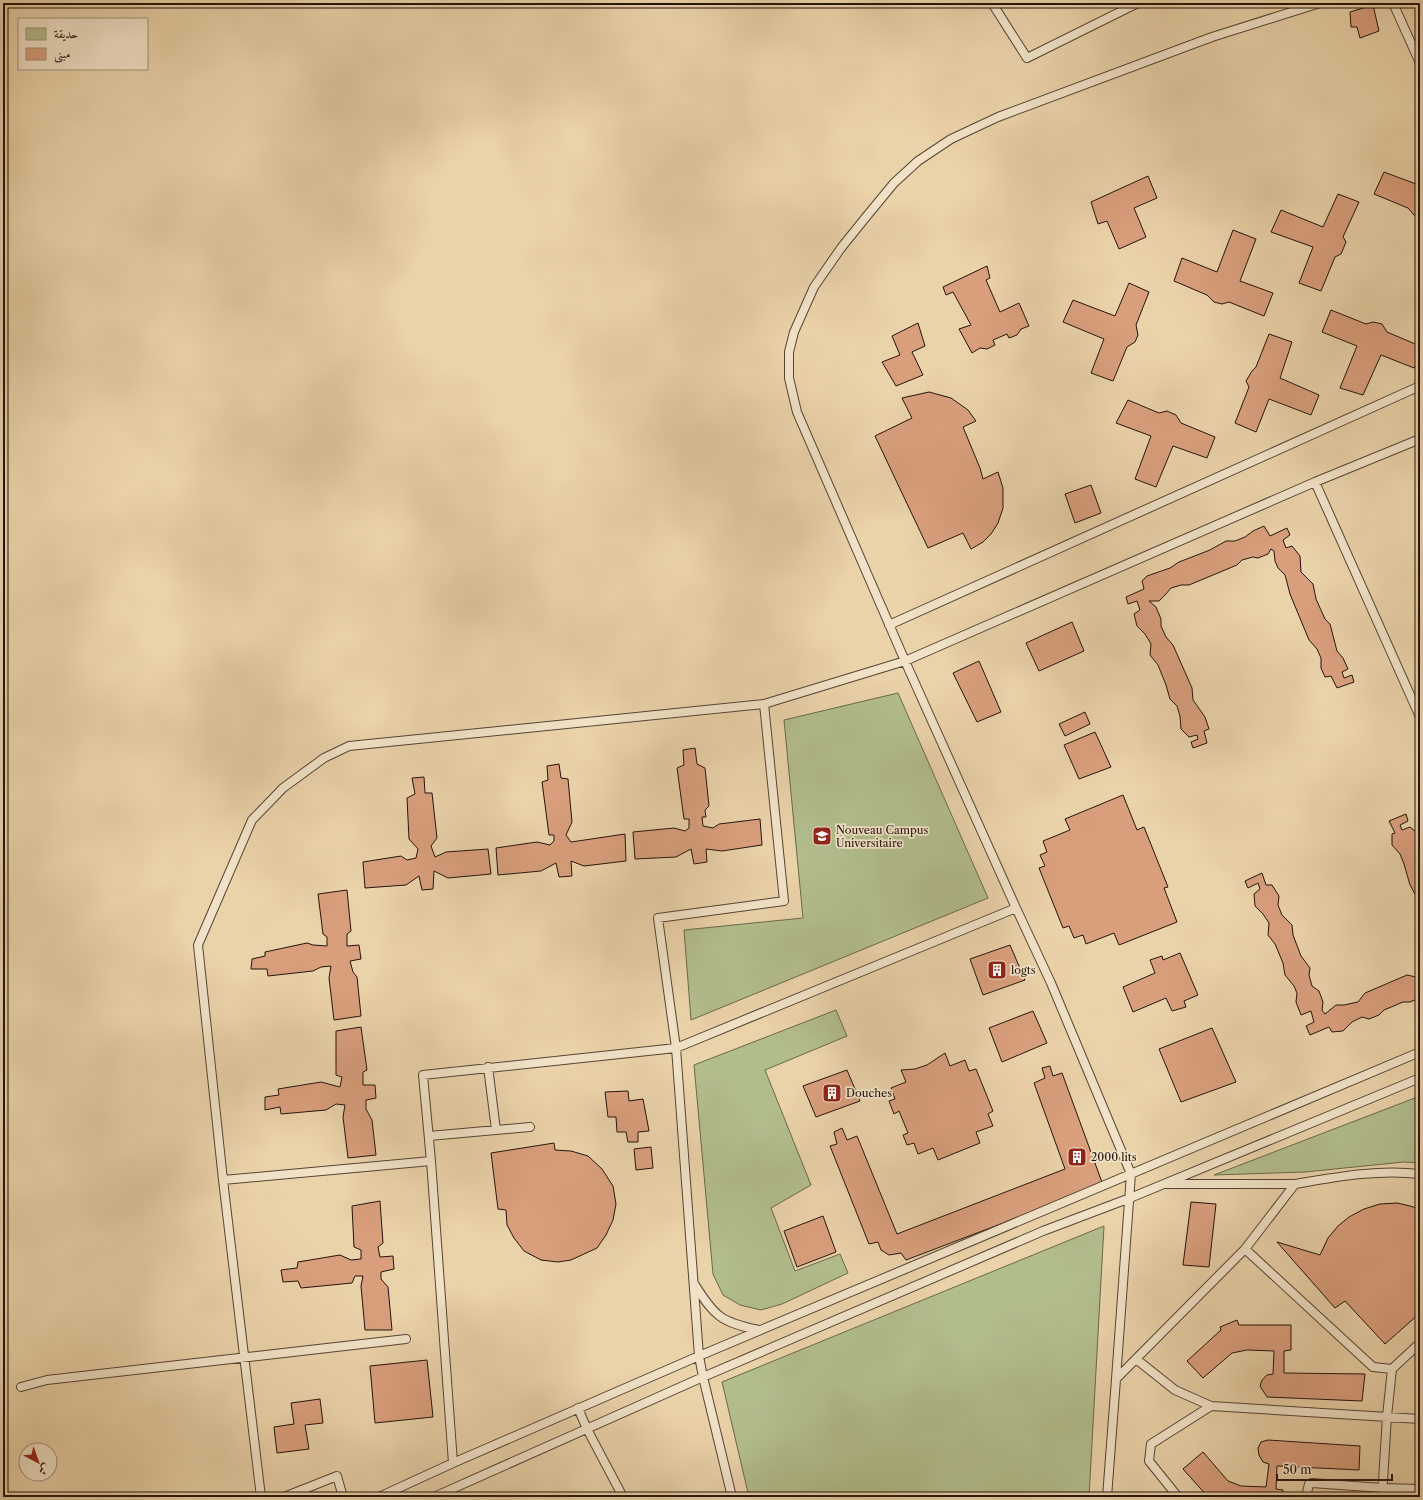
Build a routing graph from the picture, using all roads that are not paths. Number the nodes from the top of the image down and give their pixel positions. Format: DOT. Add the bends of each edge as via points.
graph roads {
  1 [pos="992,3"];
  2 [pos="1138,3"];
  3 [pos="1320,3"];
  4 [pos="1393,3"];
  5 [pos="1420,63"];
  6 [pos="1420,386"];
  7 [pos="1420,439"];
  8 [pos="1315,482"];
  9 [pos="889,625"];
  10 [pos="905,661"];
  11 [pos="764,704"];
  12 [pos="1420,717"];
  13 [pos="1016,908"];
  14 [pos="676,1048"];
  15 [pos="1420,1052"];
  16 [pos="488,1067"];
  17 [pos="1420,1078"];
  18 [pos="530,1127"];
  19 [pos="496,1130"];
  20 [pos="429,1136"];
  21 [pos="431,1161"];
  22 [pos="1131,1174"];
  23 [pos="1420,1174"];
  24 [pos="223,1180"];
  25 [pos="1162,1184"];
  26 [pos="1295,1184"];
  27 [pos="1130,1198"];
  28 [pos="1245,1249"];
  29 [pos="693,1282"];
  30 [pos="759,1330"];
  31 [pos="406,1339"];
  32 [pos="1420,1343"];
  33 [pos="699,1356"];
  34 [pos="244,1358"];
  35 [pos="1136,1359"];
  36 [pos="1392,1369"];
  37 [pos="703,1377"];
  38 [pos="1116,1379"];
  39 [pos="21,1387"];
  40 [pos="1211,1406"];
  41 [pos="578,1408"];
  42 [pos="1387,1416"];
  43 [pos="1420,1419"];
  44 [pos="587,1429"];
  45 [pos="454,1462"];
  46 [pos="1382,1488"];
  47 [pos="1420,1488"];
  48 [pos="261,1497"];
  49 [pos="284,1497"];
  50 [pos="343,1497"];
  51 [pos="379,1497"];
  52 [pos="434,1497"];
  53 [pos="623,1497"];
  54 [pos="732,1497"];
  55 [pos="1107,1497"];
  56 [pos="1178,1497"];
  57 [pos="1306,1497"];
  58 [pos="1382,1497"];
  1 -- 2 [label="lane" via="1027,58"];
  3 -- 9 [label="lane" via="1204,40 998,117 951,139 918,161 894,183 832,261 814,287 794,332 789,352 789,378 797,412"];
  4 -- 5 [label="lane"];
  6 -- 9 [label="lane"];
  7 -- 8 [label="lane"];
  8 -- 10 [label="lane"];
  8 -- 12 [label="lane"];
  9 -- 10 [label="lane"];
  10 -- 11 [label="lane"];
  10 -- 13 [label="lane"];
  11 -- 14 [label="lane" via="784,901 658,918"];
  11 -- 24 [label="lane" via="349,746 324,758 283,788 252,820 198,944"];
  13 -- 14 [label="lane"];
  13 -- 22 [label="lane" via="1051,983"];
  14 -- 16 [label="lane"];
  14 -- 29 [label="lane"];
  15 -- 22 [label="lane"];
  16 -- 19 [label="lane"];
  16 -- 20 [label="lane" via="423,1075"];
  17 -- 25 [label="lane"];
  18 -- 19 [label="lane"];
  19 -- 20 [label="lane"];
  20 -- 21 [label="lane"];
  21 -- 24 [label="lane"];
  21 -- 45 [label="lane"];
  22 -- 27 [label="lane"];
  22 -- 30 [label="lane"];
  23 -- 26 [label="lane" via="1402,1172 1343,1176"];
  24 -- 34 [label="lane"];
  25 -- 26 [label="lane"];
  25 -- 27 [label="lane"];
  26 -- 28 [label="lane"];
  27 -- 37 [label="lane" via="1042,1231"];
  27 -- 38 [label="lane"];
  28 -- 35 [label="lane"];
  28 -- 36 [label="lane" via="1372,1367"];
  29 -- 30 [label="lane" via="707,1304 721,1318 738,1326"];
  29 -- 33 [label="lane"];
  30 -- 33 [label="lane"];
  31 -- 34 [label="lane"];
  32 -- 36 [label="lane"];
  33 -- 37 [label="lane"];
  33 -- 41 [label="lane"];
  34 -- 39 [label="lane" via="47,1380"];
  34 -- 48 [label="lane"];
  35 -- 38 [label="lane"];
  35 -- 40 [label="lane" via="1175,1390"];
  36 -- 42 [label="lane"];
  37 -- 44 [label="lane"];
  37 -- 54 [label="lane"];
  38 -- 55 [label="lane"];
  40 -- 42 [label="lane"];
  40 -- 56 [label="lane" via="1151,1444 1149,1461"];
  41 -- 44 [label="lane"];
  41 -- 45 [label="lane"];
  42 -- 43 [label="lane"];
  42 -- 46 [label="lane"];
  44 -- 52 [label="lane"];
  44 -- 53 [label="lane"];
  45 -- 51 [label="lane"];
  46 -- 47 [label="lane"];
  46 -- 57 [label="lane" via="1312,1483 1308,1486"];
  46 -- 58 [label="lane"];
  49 -- 50 [label="lane" via="337,1476"];
}
